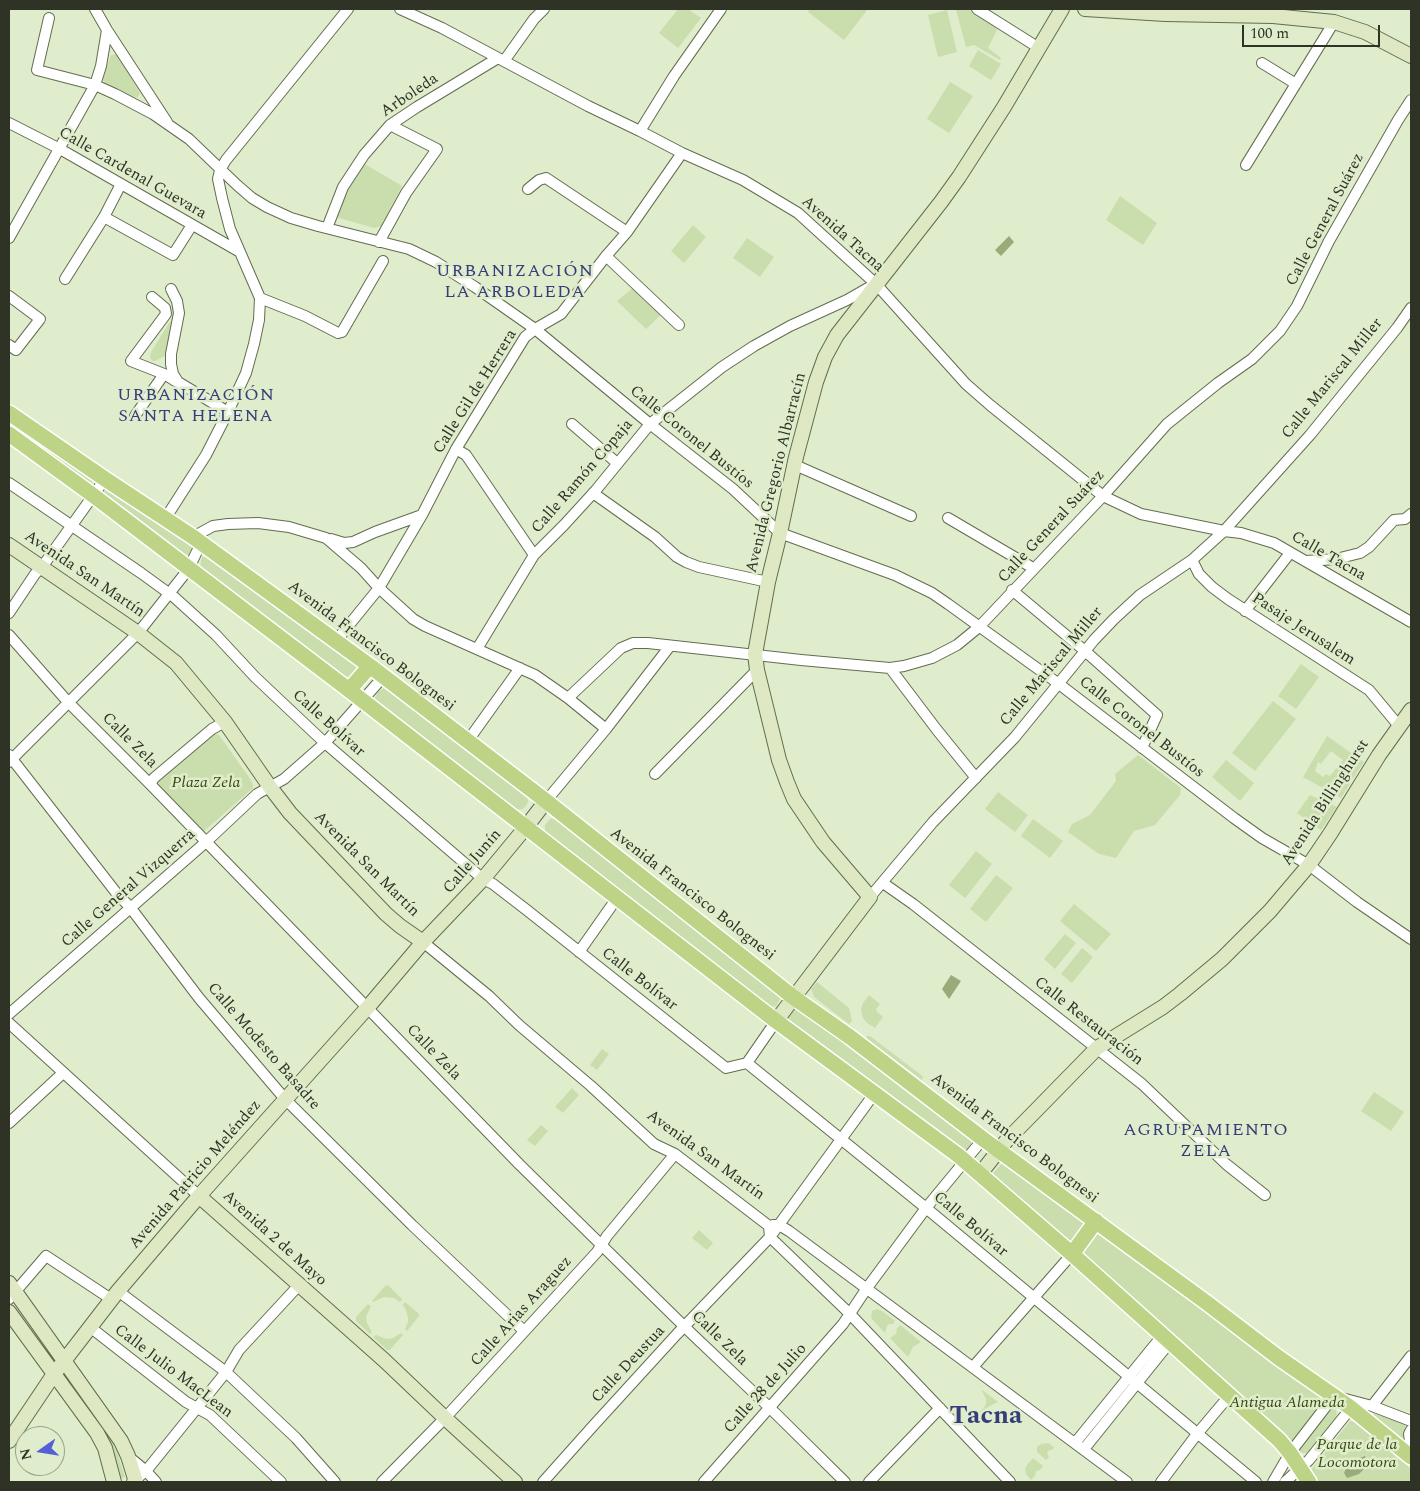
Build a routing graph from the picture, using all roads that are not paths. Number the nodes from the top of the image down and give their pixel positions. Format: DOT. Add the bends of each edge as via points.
graph roads {
  1 [pos="95,9"];
  2 [pos="348,9"];
  3 [pos="400,9"];
  4 [pos="544,9"];
  5 [pos="721,9"];
  6 [pos="977,9"];
  7 [pos="1062,9"];
  8 [pos="1086,9"];
  9 [pos="49,18"];
  10 [pos="1334,22"];
  11 [pos="108,30"];
  12 [pos="1039,48"];
  13 [pos="1411,56"];
  14 [pos="501,59"];
  15 [pos="1262,63"];
  16 [pos="1296,84"];
  17 [pos="96,85"];
  18 [pos="1411,100"];
  19 [pos="9,123"];
  20 [pos="390,125"];
  21 [pos="170,127"];
  22 [pos="640,131"];
  23 [pos="60,149"];
  24 [pos="682,153"];
  25 [pos="1246,165"];
  26 [pos="220,170"];
  27 [pos="121,184"];
  28 [pos="528,189"];
  29 [pos="104,217"];
  30 [pos="192,225"];
  31 [pos="327,228"];
  32 [pos="627,232"];
  33 [pos="9,238"];
  34 [pos="379,242"];
  35 [pos="240,252"];
  36 [pos="606,256"];
  37 [pos="382,261"];
  38 [pos="65,279"];
  39 [pos="876,284"];
  40 [pos="171,289"];
  41 [pos="9,296"];
  42 [pos="152,297"];
  43 [pos="260,298"];
  44 [pos="1411,308"];
  45 [pos="679,325"];
  46 [pos="535,330"];
  47 [pos="9,345"];
  48 [pos="164,374"];
  49 [pos="178,382"];
  50 [pos="228,412"];
  51 [pos="9,413"];
  52 [pos="135,416"];
  53 [pos="572,424"];
  54 [pos="650,424"];
  55 [pos="9,434"];
  56 [pos="456,449"];
  57 [pos="617,463"];
  58 [pos="795,465"];
  59 [pos="105,479"];
  60 [pos="9,483"];
  61 [pos="593,493"];
  62 [pos="94,496"];
  63 [pos="1103,496"];
  64 [pos="422,515"];
  65 [pos="911,516"];
  66 [pos="948,518"];
  67 [pos="1409,518"];
  68 [pos="165,519"];
  69 [pos="70,526"];
  70 [pos="1224,531"];
  71 [pos="780,533"];
  72 [pos="326,538"];
  73 [pos="197,540"];
  74 [pos="9,545"];
  75 [pos="1290,553"];
  76 [pos="534,555"];
  77 [pos="1192,560"];
  78 [pos="1305,561"];
  79 [pos="42,567"];
  80 [pos="189,568"];
  81 [pos="1034,568"];
  82 [pos="768,582"];
  83 [pos="379,588"];
  84 [pos="1012,590"];
  85 [pos="169,593"];
  86 [pos="1245,611"];
  87 [pos="9,612"];
  88 [pos="1411,622"];
  89 [pos="979,627"];
  90 [pos="138,633"];
  91 [pos="9,635"];
  92 [pos="336,641"];
  93 [pos="670,646"];
  94 [pos="477,649"];
  95 [pos="1085,651"];
  96 [pos="755,654"];
  97 [pos="370,666"];
  98 [pos="520,668"];
  99 [pos="890,668"];
  100 [pos="757,670"];
  101 [pos="383,677"];
  102 [pos="1059,684"];
  103 [pos="349,690"];
  104 [pos="568,698"];
  105 [pos="361,700"];
  106 [pos="68,702"];
  107 [pos="1411,710"];
  108 [pos="225,722"];
  109 [pos="1399,726"];
  110 [pos="606,729"];
  111 [pos="467,742"];
  112 [pos="325,743"];
  113 [pos="1142,748"];
  114 [pos="10,758"];
  115 [pos="655,774"];
  116 [pos="976,778"];
  117 [pos="150,784"];
  118 [pos="270,787"];
  119 [pos="546,801"];
  120 [pos="526,827"];
  121 [pos="206,842"];
  122 [pos="1309,865"];
  123 [pos="483,879"];
  124 [pos="883,883"];
  125 [pos="870,897"];
  126 [pos="617,898"];
  127 [pos="130,907"];
  128 [pos="1411,939"];
  129 [pos="423,942"];
  130 [pos="579,952"];
  131 [pos="793,997"];
  132 [pos="368,1007"];
  133 [pos="9,1014"];
  134 [pos="776,1021"];
  135 [pos="9,1023"];
  136 [pos="1097,1048"];
  137 [pos="747,1063"];
  138 [pos="63,1073"];
  139 [pos="874,1094"];
  140 [pos="285,1099"];
  141 [pos="9,1123"];
  142 [pos="840,1138"];
  143 [pos="983,1139"];
  144 [pos="999,1150"];
  145 [pos="675,1154"];
  146 [pos="964,1161"];
  147 [pos="980,1174"];
  148 [pos="1264,1195"];
  149 [pos="199,1196"];
  150 [pos="926,1208"];
  151 [pos="1096,1222"];
  152 [pos="774,1225"];
  153 [pos="770,1237"];
  154 [pos="601,1244"];
  155 [pos="1072,1254"];
  156 [pos="300,1284"];
  157 [pos="867,1288"];
  158 [pos="11,1291"];
  159 [pos="114,1295"];
  160 [pos="1034,1298"];
  161 [pos="9,1312"];
  162 [pos="850,1314"];
  163 [pos="90,1327"];
  164 [pos="684,1327"];
  165 [pos="524,1331"];
  166 [pos="1166,1339"];
  167 [pos="1411,1356"];
  168 [pos="64,1361"];
  169 [pos="973,1367"];
  170 [pos="226,1372"];
  171 [pos="54,1374"];
  172 [pos="1133,1379"];
  173 [pos="1229,1396"];
  174 [pos="1334,1396"];
  175 [pos="1372,1406"];
  176 [pos="197,1408"];
  177 [pos="770,1408"];
  178 [pos="940,1408"];
  179 [pos="1351,1408"];
  180 [pos="445,1418"];
  181 [pos="1411,1421"];
  182 [pos="1411,1430"];
  183 [pos="1197,1434"];
  184 [pos="9,1441"];
  185 [pos="1079,1446"];
  186 [pos="1411,1450"];
  187 [pos="1290,1453"];
  188 [pos="128,1456"];
  189 [pos="1411,1457"];
  190 [pos="1299,1469"];
  191 [pos="146,1471"];
  192 [pos="114,1482"];
  193 [pos="135,1482"];
  194 [pos="156,1482"];
  195 [pos="281,1482"];
  196 [pos="335,1482"];
  197 [pos="382,1482"];
  198 [pos="515,1482"];
  199 [pos="543,1482"];
  200 [pos="704,1482"];
  201 [pos="845,1482"];
  202 [pos="868,1482"];
  203 [pos="1010,1482"];
  204 [pos="1127,1482"];
  205 [pos="1161,1482"];
  206 [pos="1256,1482"];
  207 [pos="1273,1482"];
  208 [pos="1285,1482"];
  209 [pos="1309,1482"];
  1 -- 11 [label="street, Calle Coronel Bustíos"];
  2 -- 26 [label="street"];
  3 -- 14 [label="street, Avenida Tacna"];
  4 -- 14 [label="street"];
  5 -- 22 [label="street"];
  6 -- 12 [label="street"];
  7 -- 12 [label="street, Avenida Gregorio Albarracín"];
  8 -- 10 [label="street" via="1273,16"];
  9 -- 17 [label="street, Calle Coronel Bustíos" via="37,70"];
  10 -- 13 [label="street" via="1365,32"];
  10 -- 16 [label="street"];
  11 -- 17 [label="street"];
  11 -- 21 [label="street, Calle Coronel Bustíos"];
  12 -- 39 [label="street, Avenida Gregorio Albarracín" via="960,177"];
  14 -- 20 [label="street, Arboleda"];
  14 -- 22 [label="street, Avenida Tacna"];
  15 -- 16 [label="street"];
  16 -- 25 [label="street"];
  17 -- 21 [label="street, Calle Coronel Bustíos"];
  17 -- 23 [label="street"];
  18 -- 63 [label="street, Calle General Suárez" via="1280,331 1252,359 1167,424"];
  19 -- 23 [label="street, Calle Cardenal Guevara"];
  20 -- 31 [label="street, Arboleda" via="364,155 343,187"];
  20 -- 34 [label="street" via="437,149 406,193"];
  21 -- 26 [label="street, Calle Coronel Bustíos" via="194,144"];
  22 -- 24 [label="street, Avenida Tacna"];
  23 -- 27 [label="street, Calle Cardenal Guevara"];
  23 -- 33 [label="street"];
  24 -- 32 [label="street, Calle Gil de Herrera"];
  24 -- 39 [label="street, Avenida Tacna" via="743,180 798,213"];
  26 -- 31 [label="street, Calle Coronel Bustíos" via="252,198 268,207 291,218"];
  26 -- 35 [label="street" via="218,179 222,198"];
  27 -- 29 [label="street"];
  27 -- 30 [label="street, Calle Cardenal Guevara"];
  28 -- 32 [label="street" via="546,178"];
  29 -- 30 [label="street" via="173,255"];
  29 -- 38 [label="street"];
  30 -- 35 [label="street, Calle Cardenal Guevara"];
  31 -- 34 [label="street, Calle Coronel Bustíos"];
  32 -- 36 [label="street, Calle Gil de Herrera"];
  34 -- 46 [label="street, Calle Coronel Bustíos" via="409,249 436,262"];
  35 -- 43 [label="street"];
  36 -- 45 [label="street"];
  36 -- 46 [label="street, Calle Gil de Herrera" via="561,314"];
  37 -- 43 [label="street" via="342,332"];
  39 -- 54 [label="street, Calle Ramón Copaja" via="754,346"];
  39 -- 58 [label="street, Avenida Gregorio Albarracín" via="844,324 825,357"];
  39 -- 63 [label="street, Avenida Tacna" via="966,384"];
  40 -- 49 [label="street" via="179,313 171,354 172,369"];
  41 -- 47 [label="street" via="40,319 16,350"];
  42 -- 48 [label="street" via="165,308 166,314 131,361"];
  43 -- 50 [label="street" via="259,320 246,373"];
  44 -- 70 [label="street, Calle Mariscal Miller" via="1310,435"];
  46 -- 54 [label="street, Calle Coronel Bustíos"];
  46 -- 56 [label="street, Calle Gil de Herrera" via="525,337"];
  48 -- 49 [label="street"];
  48 -- 52 [label="street"];
  49 -- 50 [label="street"];
  50 -- 68 [label="street" via="206,455"];
  51 -- 59 [label="main road, Avenida Francisco Bolognesi"];
  53 -- 57 [label="street"];
  54 -- 57 [label="street, Calle Ramón Copaja"];
  54 -- 71 [label="street, Calle Coronel Bustíos" via="733,489"];
  55 -- 62 [label="main road"];
  56 -- 64 [label="street, Calle Gil de Herrera"];
  56 -- 76 [label="street" via="466,455"];
  57 -- 61 [label="street, Calle Ramón Copaja"];
  58 -- 65 [label="street"];
  58 -- 71 [label="street, Avenida Gregorio Albarracín"];
  59 -- 62 [label="street"];
  59 -- 68 [label="main road, Avenida Francisco Bolognesi"];
  60 -- 69 [label="street, Calle Bolívar"];
  61 -- 76 [label="street, Calle Ramón Copaja"];
  61 -- 82 [label="street" via="686,562"];
  62 -- 69 [label="street"];
  62 -- 80 [label="main road"];
  63 -- 70 [label="street, Avenida Tacna" via="1141,514"];
  63 -- 81 [label="street, Calle General Suárez"];
  64 -- 72 [label="street" via="353,542"];
  64 -- 83 [label="street, Calle Gil de Herrera"];
  66 -- 81 [label="street"];
  67 -- 78 [label="street" via="1394,520 1360,553"];
  68 -- 73 [label="main road, Avenida Francisco Bolognesi"];
  69 -- 79 [label="street"];
  69 -- 85 [label="street, Calle Bolívar"];
  70 -- 75 [label="street, Calle Tacna" via="1254,536"];
  70 -- 77 [label="street, Calle Mariscal Miller"];
  71 -- 82 [label="street, Avenida Gregorio Albarracín"];
  71 -- 89 [label="street, Calle Coronel Bustíos" via="908,580"];
  72 -- 73 [label="street" via="289,527 258,523 213,526"];
  72 -- 83 [label="street"];
  73 -- 80 [label="street"];
  73 -- 92 [label="main road, Avenida Francisco Bolognesi"];
  74 -- 79 [label="street, Avenida San Martín"];
  75 -- 78 [label="street, Calle Tacna"];
  75 -- 86 [label="street"];
  76 -- 94 [label="street, Calle Ramón Copaja"];
  77 -- 86 [label="street, Pasaje Jerusalem" via="1199,574 1212,587"];
  77 -- 95 [label="street, Calle Mariscal Miller" via="1140,595"];
  78 -- 88 [label="street, Calle Tacna"];
  79 -- 87 [label="street"];
  79 -- 90 [label="street, Avenida San Martín"];
  80 -- 85 [label="street"];
  80 -- 103 [label="main road"];
  81 -- 84 [label="street, Calle General Suárez"];
  82 -- 96 [label="street, Avenida Gregorio Albarracín"];
  83 -- 92 [label="street, Calle Gil de Herrera"];
  83 -- 94 [label="street" via="413,619"];
  84 -- 89 [label="street, Calle General Suárez"];
  84 -- 95 [label="street"];
  85 -- 90 [label="street"];
  85 -- 112 [label="street, Calle Bolívar"];
  86 -- 109 [label="street, Pasaje Jerusalem" via="1369,690"];
  89 -- 99 [label="street, Calle General Suárez" via="957,645 932,658"];
  89 -- 102 [label="street, Calle Coronel Bustíos"];
  90 -- 106 [label="street"];
  90 -- 108 [label="street, Avenida San Martín" via="176,663"];
  91 -- 106 [label="street, Calle Zela"];
  92 -- 97 [label="main road, Avenida Francisco Bolognesi"];
  93 -- 96 [label="street, Calle General Suárez"];
  93 -- 104 [label="street, Calle General Suárez" via="648,643 622,648"];
  93 -- 110 [label="street"];
  94 -- 98 [label="street"];
  95 -- 102 [label="street, Calle Mariscal Miller"];
  95 -- 113 [label="street" via="1156,715"];
  96 -- 99 [label="street, Calle General Suárez"];
  96 -- 100 [label="street, Avenida Gregorio Albarracín"];
  97 -- 101 [label="main road, Avenida Francisco Bolognesi"];
  97 -- 103 [label="main road"];
  98 -- 104 [label="street"];
  98 -- 111 [label="street"];
  99 -- 116 [label="street"];
  100 -- 115 [label="street"];
  100 -- 125 [label="street, Avenida Gregorio Albarracín" via="779,760 794,799 823,842"];
  101 -- 105 [label="street, Calle General Vizquerra"];
  101 -- 111 [label="main road, Avenida Francisco Bolognesi"];
  102 -- 113 [label="street, Calle Coronel Bustíos"];
  102 -- 116 [label="street, Calle Mariscal Miller"];
  103 -- 105 [label="main road"];
  104 -- 110 [label="street"];
  105 -- 112 [label="street, Calle General Vizquerra"];
  105 -- 120 [label="main road"];
  106 -- 114 [label="street"];
  106 -- 117 [label="street, Calle Zela"];
  107 -- 109 [label="street, Avenida Billinghurst"];
  108 -- 117 [label="street" via="212,729"];
  108 -- 118 [label="street, Avenida San Martín"];
  109 -- 122 [label="street, Avenida Billinghurst"];
  110 -- 119 [label="street"];
  111 -- 119 [label="main road, Avenida Francisco Bolognesi"];
  112 -- 118 [label="street, Calle General Vizquerra"];
  112 -- 123 [label="street, Calle Bolívar"];
  113 -- 122 [label="street, Calle Coronel Bustíos" via="1262,838"];
  114 -- 127 [label="street, Calle Modesto Basadre"];
  116 -- 124 [label="street, Calle Mariscal Miller" via="933,822"];
  117 -- 121 [label="street, Calle Zela"];
  118 -- 121 [label="street, Calle General Vizquerra" via="257,794"];
  118 -- 129 [label="street, Avenida San Martín" via="290,813 386,914"];
  119 -- 120 [label="street, Calle Junín"];
  119 -- 131 [label="main road, Avenida Francisco Bolognesi"];
  120 -- 123 [label="street, Calle Junín"];
  120 -- 126 [label="main road"];
  121 -- 127 [label="street, Calle General Vizquerra"];
  121 -- 132 [label="street, Calle Zela"];
  122 -- 128 [label="street, Calle Coronel Bustíos"];
  122 -- 136 [label="street, Avenida Billinghurst" via="1254,927 1203,975 1163,1006"];
  123 -- 129 [label="street, Calle Junín"];
  123 -- 130 [label="street, Calle Bolívar"];
  124 -- 125 [label="street, Calle Mariscal Miller"];
  124 -- 136 [label="street, Calle Restauración"];
  125 -- 131 [label="street, Calle Mariscal Miller"];
  126 -- 130 [label="street"];
  126 -- 134 [label="main road"];
  127 -- 133 [label="street, Calle General Vizquerra"];
  127 -- 140 [label="street, Calle Modesto Basadre" via="199,998"];
  129 -- 132 [label="street, Avenida Patricio Meléndez"];
  129 -- 145 [label="street, Avenida San Martín" via="489,996 654,1144"];
  130 -- 137 [label="street, Calle Bolívar" via="726,1068"];
  131 -- 134 [label="street, Calle Mariscal Miller"];
  131 -- 143 [label="main road, Avenida Francisco Bolognesi"];
  132 -- 140 [label="street, Avenida Patricio Meléndez"];
  132 -- 154 [label="street, Calle Zela"];
  134 -- 137 [label="street"];
  134 -- 139 [label="main road"];
  135 -- 138 [label="street, Avenida 2 de Mayo"];
  136 -- 144 [label="street, Avenida Billinghurst"];
  136 -- 148 [label="street, Calle Restauración" via="1142,1084 1226,1164"];
  137 -- 142 [label="street, Calle Bolívar"];
  138 -- 141 [label="street"];
  138 -- 149 [label="street, Avenida 2 de Mayo"];
  139 -- 142 [label="street"];
  139 -- 146 [label="main road"];
  140 -- 149 [label="street, Avenida Patricio Meléndez"];
  140 -- 165 [label="street, Calle Modesto Basadre"];
  142 -- 150 [label="street, Calle Bolívar"];
  142 -- 152 [label="street"];
  143 -- 144 [label="main road, Avenida Francisco Bolognesi"];
  143 -- 146 [label="street, Calle 28 de Julio"];
  144 -- 147 [label="street, Avenida Billinghurst"];
  144 -- 151 [label="main road, Avenida Francisco Bolognesi"];
  145 -- 152 [label="street, Avenida San Martín"];
  145 -- 154 [label="street, Calle Arias Araguez"];
  146 -- 147 [label="main road"];
  146 -- 150 [label="street, Calle 28 de Julio"];
  147 -- 155 [label="main road"];
  149 -- 156 [label="street, Avenida 2 de Mayo"];
  149 -- 159 [label="street, Avenida Patricio Meléndez"];
  150 -- 157 [label="street, Calle 28 de Julio"];
  150 -- 160 [label="street, Calle Bolívar"];
  151 -- 155 [label="main road"];
  151 -- 174 [label="main road, Avenida Francisco Bolognesi"];
  152 -- 153 [label="street, Avenida San Martín"];
  152 -- 157 [label="street, Avenida San Martín" via="790,1231"];
  153 -- 162 [label="street"];
  153 -- 164 [label="street, Calle Deustua"];
  154 -- 164 [label="street, Calle Zela"];
  154 -- 165 [label="street, Calle Arias Araguez"];
  155 -- 160 [label="street"];
  155 -- 166 [label="main road"];
  156 -- 170 [label="street" via="239,1350"];
  156 -- 180 [label="street, Avenida 2 de Mayo"];
  157 -- 162 [label="street, Calle 28 de Julio"];
  157 -- 169 [label="street, Avenida San Martín"];
  158 -- 159 [label="street" via="46,1256"];
  158 -- 168 [label="street"];
  159 -- 163 [label="street, Avenida Patricio Meléndez"];
  159 -- 170 [label="street"];
  160 -- 169 [label="street"];
  160 -- 172 [label="street, Calle Bolívar"];
  161 -- 171 [label="street"];
  162 -- 177 [label="street, Calle 28 de Julio"];
  162 -- 178 [label="street"];
  163 -- 168 [label="street, Avenida Patricio Meléndez"];
  163 -- 176 [label="street, Calle Julio MacLean"];
  164 -- 177 [label="street, Calle Zela"];
  164 -- 199 [label="street, Calle Deustua"];
  165 -- 180 [label="street, Calle Arias Araguez"];
  166 -- 172 [label="street"];
  166 -- 173 [label="main road"];
  167 -- 175 [label="street"];
  168 -- 171 [label="street, Avenida Patricio Meléndez"];
  168 -- 188 [label="street" via="116,1433"];
  169 -- 185 [label="street, Avenida San Martín"];
  170 -- 176 [label="street"];
  170 -- 196 [label="street" via="296,1438"];
  171 -- 184 [label="street, Avenida Patricio Meléndez"];
  171 -- 192 [label="street" via="97,1433 105,1448"];
  172 -- 183 [label="street, Calle Bolívar"];
  172 -- 185 [label="street"];
  173 -- 183 [label="street"];
  173 -- 187 [label="main road"];
  174 -- 175 [label="street"];
  174 -- 179 [label="main road, Avenida Francisco Bolognesi"];
  174 -- 187 [label="street"];
  175 -- 179 [label="street"];
  175 -- 181 [label="street"];
  176 -- 191 [label="street"];
  176 -- 195 [label="street, Calle Julio MacLean" via="210,1415"];
  177 -- 200 [label="street, Calle 28 de Julio"];
  177 -- 201 [label="street, Calle Zela"];
  178 -- 202 [label="street"];
  178 -- 203 [label="street"];
  179 -- 189 [label="main road, Avenida Francisco Bolognesi"];
  179 -- 190 [label="street"];
  180 -- 197 [label="street, Calle Arias Araguez"];
  180 -- 198 [label="street, Avenida 2 de Mayo"];
  182 -- 186 [label="street"];
  183 -- 205 [label="street"];
  183 -- 206 [label="street, Calle Bolívar"];
  185 -- 204 [label="street, Avenida San Martín"];
  187 -- 190 [label="main road"];
  187 -- 207 [label="street"];
  188 -- 191 [label="street"];
  188 -- 193 [label="street"];
  190 -- 208 [label="street"];
  190 -- 209 [label="main road"];
  191 -- 193 [label="street"];
  191 -- 194 [label="street"];
}
